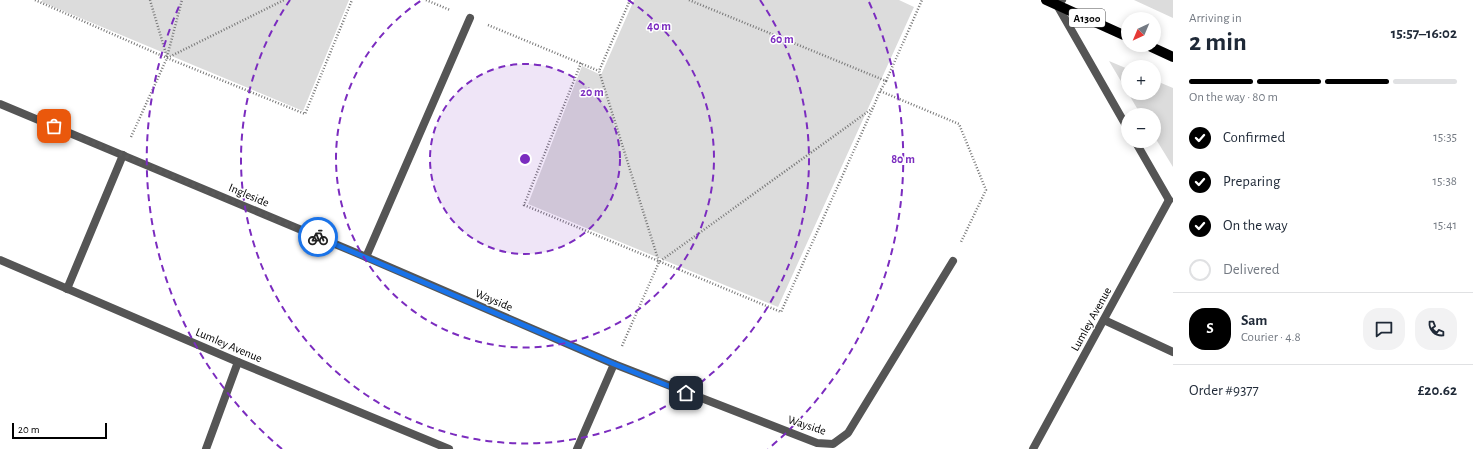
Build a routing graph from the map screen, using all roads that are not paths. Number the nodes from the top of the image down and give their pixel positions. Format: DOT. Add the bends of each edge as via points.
graph roads {
  1 [pos="1046,0"];
  2 [pos="1059,3"];
  3 [pos="470,18"];
  4 [pos="1121,34"];
  5 [pos="1161,51"];
  6 [pos="1173,57"];
  7 [pos="0,104"];
  8 [pos="1121,116"];
  9 [pos="1139,148"];
  10 [pos="123,155"];
  11 [pos="1171,199"];
  12 [pos="366,257"];
  13 [pos="0,260"];
  14 [pos="952,261"];
  15 [pos="67,289"];
  16 [pos="1104,320"];
  17 [pos="1173,352"];
  18 [pos="238,362"];
  19 [pos="614,364"];
  20 [pos="206,449"];
  21 [pos="449,449"];
  22 [pos="577,449"];
  23 [pos="1034,449"];
  1 -- 2 [label="main road, A1300"];
  2 -- 4 [label="main road, A1300"];
  2 -- 8 [label="street"];
  3 -- 12 [label="street"];
  5 -- 6 [label="main road"];
  7 -- 10 [label="street, Ingleside"];
  9 -- 11 [label="street"];
  10 -- 12 [label="street, Ingleside"];
  10 -- 15 [label="street"];
  11 -- 16 [label="street, Lumley Avenue"];
  12 -- 19 [label="street, Wayside"];
  13 -- 15 [label="street, Lumley Avenue"];
  14 -- 19 [label="street, Wayside" via="848,434 834,444 818,443"];
  15 -- 18 [label="street, Lumley Avenue"];
  16 -- 17 [label="street"];
  16 -- 23 [label="street, Lumley Avenue"];
  18 -- 20 [label="street"];
  18 -- 21 [label="street, Lumley Avenue"];
  19 -- 22 [label="street"];
}
